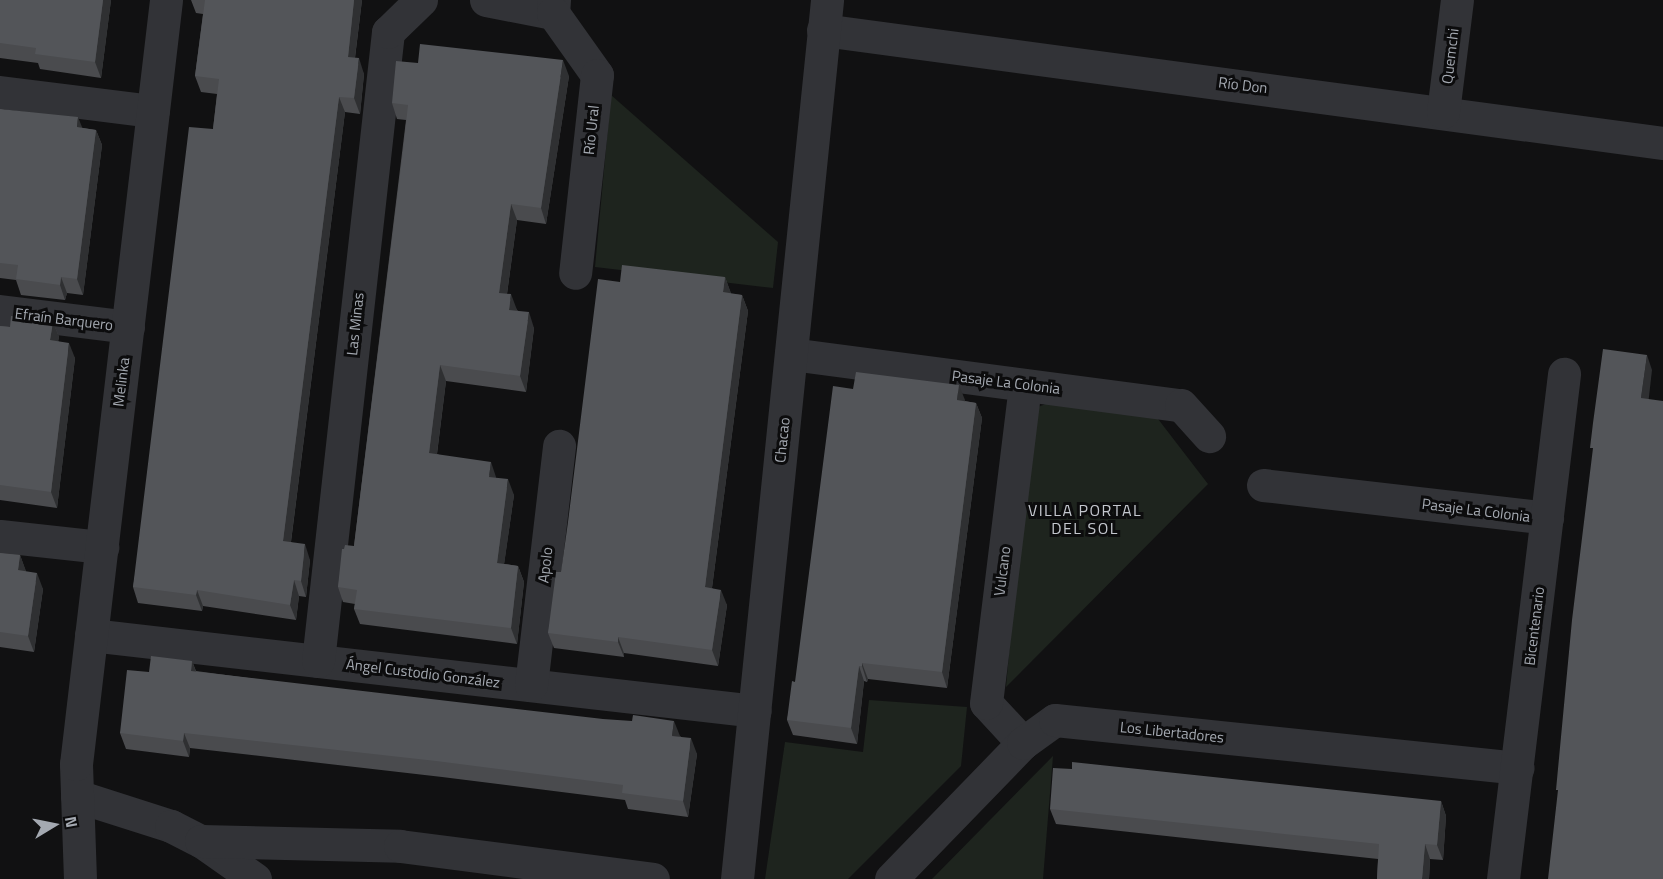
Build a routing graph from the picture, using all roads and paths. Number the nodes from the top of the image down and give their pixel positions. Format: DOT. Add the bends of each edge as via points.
graph roads {
  1 [pos="166,0"];
  2 [pos="421,0"];
  3 [pos="486,0"];
  4 [pos="1457,0"];
  5 [pos="554,6"];
  6 [pos="825,15"];
  7 [pos="0,92"];
  8 [pos="153,111"];
  9 [pos="1443,112"];
  10 [pos="1663,143"];
  11 [pos="575,273"];
  12 [pos="0,311"];
  13 [pos="128,327"];
  14 [pos="790,354"];
  15 [pos="1564,374"];
  16 [pos="1024,385"];
  17 [pos="1209,436"];
  18 [pos="558,446"];
  19 [pos="1263,485"];
  20 [pos="1546,518"];
  21 [pos="0,536"];
  22 [pos="102,548"];
  23 [pos="91,635"];
  24 [pos="318,661"];
  25 [pos="531,685"];
  26 [pos="755,711"];
  27 [pos="1023,742"];
  28 [pos="1518,768"];
  29 [pos="77,780"];
  30 [pos="201,842"];
  31 [pos="80,879"];
  32 [pos="255,879"];
  33 [pos="653,879"];
  34 [pos="737,879"];
  35 [pos="891,879"];
  36 [pos="1503,879"];
  1 -- 8 [label="street, Melinka"];
  2 -- 24 [label="street, Las Minas" via="388,32"];
  3 -- 5 [label="street"];
  4 -- 9 [label="street, Quemchi"];
  5 -- 11 [label="street, Río Ural" via="597,75"];
  6 -- 9 [label="street, Río Don"];
  6 -- 14 [label="street, Chacao"];
  7 -- 8 [label="street"];
  8 -- 13 [label="street, Melinka"];
  9 -- 10 [label="street, Río Don"];
  12 -- 13 [label="street, Efraín Barquero"];
  13 -- 22 [label="street, Melinka"];
  14 -- 16 [label="street, Pasaje La Colonia"];
  14 -- 26 [label="street, Chacao"];
  15 -- 20 [label="street, Bicentenario"];
  16 -- 17 [label="street, Pasaje La Colonia" via="1181,405"];
  16 -- 27 [label="street, Vulcano" via="986,702"];
  18 -- 25 [label="street, Apolo"];
  19 -- 20 [label="street, Pasaje La Colonia"];
  20 -- 28 [label="street, Bicentenario"];
  21 -- 22 [label="street"];
  22 -- 23 [label="street, Melinka"];
  23 -- 24 [label="street, Ángel Custodio González"];
  23 -- 29 [label="street, Melinka"];
  24 -- 25 [label="street, Ángel Custodio González"];
  25 -- 26 [label="street, Ángel Custodio González"];
  26 -- 34 [label="street, Chacao"];
  27 -- 28 [label="street, Los Libertadores" via="1055,720"];
  27 -- 35 [label="street, Los Libertadores"];
  28 -- 36 [label="street, Bicentenario"];
  29 -- 30 [label="street"];
  29 -- 31 [label="street, Melinka"];
  30 -- 32 [label="street"];
  30 -- 33 [label="street" via="400,846"];
}
